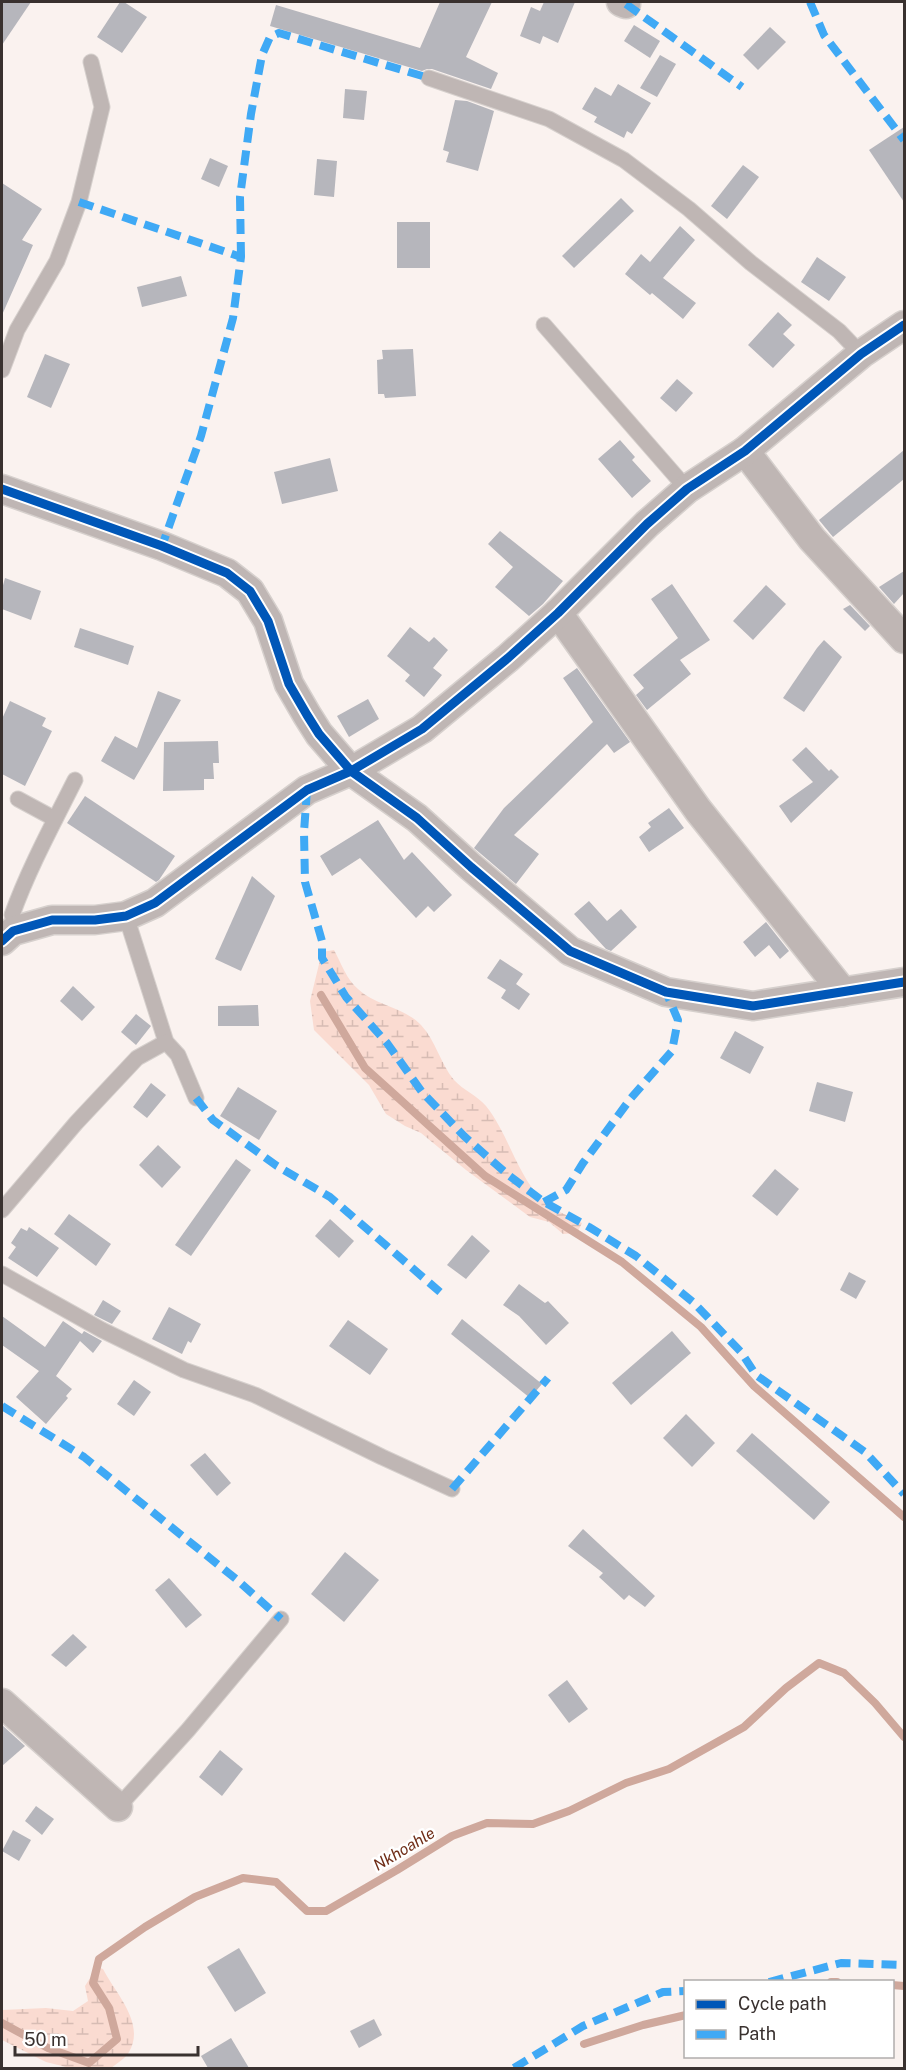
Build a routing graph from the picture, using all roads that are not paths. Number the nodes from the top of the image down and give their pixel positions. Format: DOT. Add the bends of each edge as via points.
graph roads {
  1 [pos="91,62"];
  2 [pos="429,78"];
  3 [pos="544,325"];
  4 [pos="904,325"];
  5 [pos="861,354"];
  6 [pos="2,370"];
  7 [pos="745,452"];
  8 [pos="2,489"];
  9 [pos="687,489"];
  10 [pos="558,613"];
  11 [pos="904,639"];
  12 [pos="351,771"];
  13 [pos="75,780"];
  14 [pos="18,799"];
  15 [pos="55,819"];
  16 [pos="126,916"];
  17 [pos="10,935"];
  18 [pos="904,982"];
  19 [pos="843,992"];
  20 [pos="166,1042"];
  21 [pos="196,1098"];
  22 [pos="2,1210"];
  23 [pos="2,1274"];
  24 [pos="452,1488"];
  25 [pos="280,1619"];
  26 [pos="2,1702"];
  27 [pos="118,1807"];
  1 -- 6 [label="lane" via="102,107 79,202 57,261 17,330"];
  2 -- 5 [label="lane" via="549,119 624,160 689,208 751,263 839,331"];
  3 -- 9 [label="lane"];
  4 -- 5 [label="street"];
  5 -- 7 [label="street"];
  7 -- 9 [label="street"];
  7 -- 11 [label="street" via="812,538"];
  8 -- 12 [label="street" via="162,546 227,573 250,591 267,621 289,684 319,734"];
  9 -- 10 [label="street"];
  10 -- 12 [label="street" via="422,729"];
  10 -- 19 [label="street" via="698,810"];
  12 -- 16 [label="street" via="307,790 155,903"];
  12 -- 19 [label="street" via="417,818 570,951 666,992 753,1006"];
  13 -- 15 [label="lane"];
  14 -- 15 [label="lane"];
  15 -- 17 [label="lane" via="12,915"];
  16 -- 17 [label="street" via="52,920"];
  16 -- 20 [label="lane"];
  18 -- 19 [label="street"];
  20 -- 21 [label="lane" via="178,1055"];
  20 -- 22 [label="lane" via="137,1058 75,1123"];
  23 -- 24 [label="lane" via="184,1370 255,1395"];
  25 -- 27 [label="lane"];
  26 -- 27 [label="street"];
}
